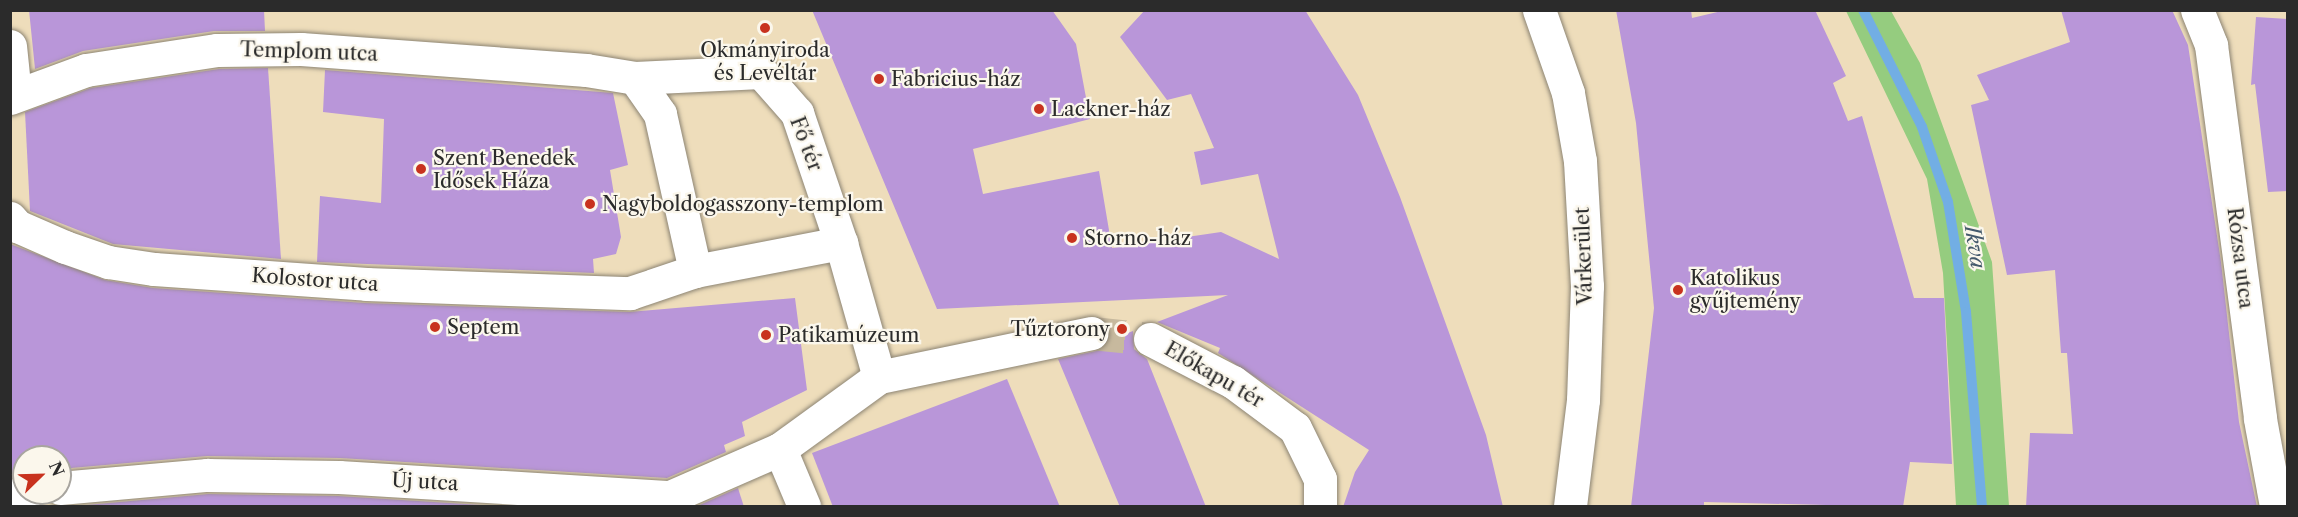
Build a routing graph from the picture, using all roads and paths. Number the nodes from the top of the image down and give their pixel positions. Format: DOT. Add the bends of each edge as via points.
graph roads {
  1 [pos="1539,10"];
  2 [pos="2197,10"];
  3 [pos="10,46"];
  4 [pos="624,76"];
  5 [pos="13,96"];
  6 [pos="10,218"];
  7 [pos="841,243"];
  8 [pos="695,272"];
  9 [pos="1092,333"];
  10 [pos="1150,339"];
  11 [pos="879,377"];
  12 [pos="780,449"];
  13 [pos="72,487"];
  14 [pos="666,502"];
  15 [pos="804,507"];
  16 [pos="1320,507"];
  17 [pos="1570,507"];
  18 [pos="2276,507"];
  1 -- 17 [label="street, Várkerület" via="1568,93 1580,161 1587,286 1582,399"];
  2 -- 18 [label="street, Rózsa utca" via="2211,45 2260,420"];
  3 -- 5 [label="street"];
  4 -- 5 [label="street, Templom utca" via="301,49 217,50 87,70"];
  4 -- 7 [label="street, Fő tér" via="761,72 797,113"];
  4 -- 8 [label="street" via="660,114"];
  6 -- 8 [label="street, Kolostor utca" via="17,226 65,247 108,262 154,269 366,284 630,293"];
  7 -- 8 [label="street"];
  7 -- 11 [label="street, Fő tér"];
  9 -- 11 [label="street"];
  10 -- 16 [label="street, Előkapu tér" via="1233,382 1295,428 1320,479"];
  11 -- 12 [label="street"];
  12 -- 14 [label="street, Új utca"];
  12 -- 15 [label="street"];
  13 -- 14 [label="street, Új utca" via="207,475 339,477 567,490"];
}
